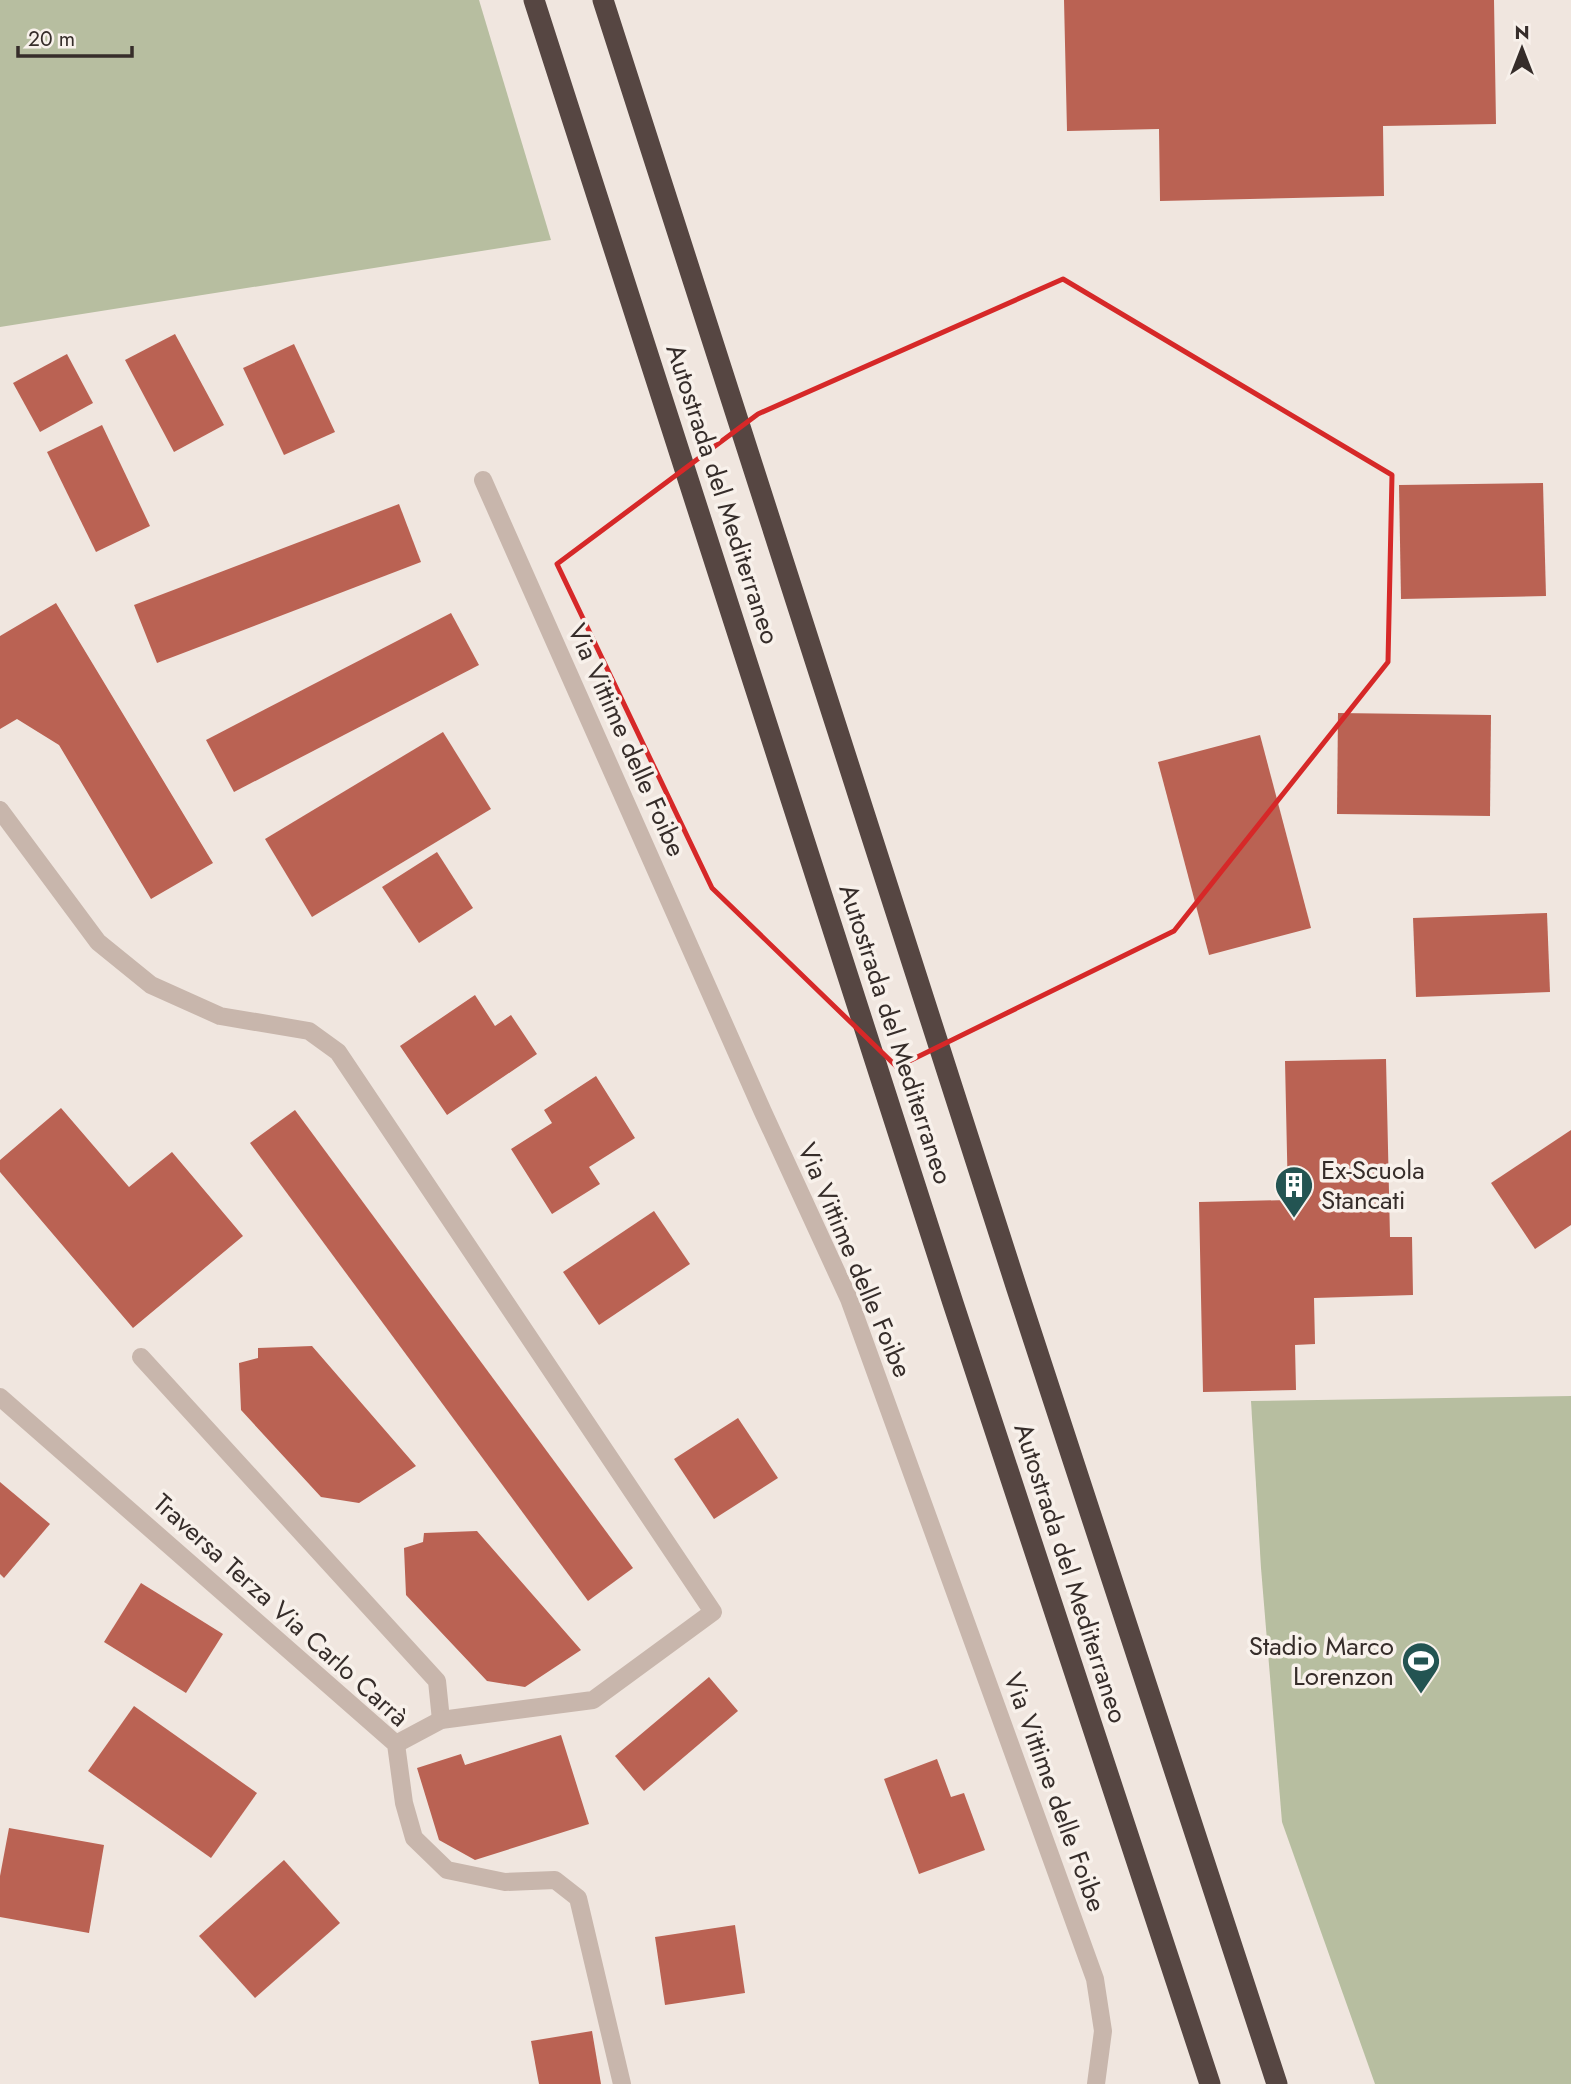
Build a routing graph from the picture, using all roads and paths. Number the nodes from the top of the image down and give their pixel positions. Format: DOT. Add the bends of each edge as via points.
graph roads {
  1 [pos="534,0"];
  2 [pos="603,0"];
  3 [pos="483,480"];
  4 [pos="0,810"];
  5 [pos="141,1357"];
  6 [pos="0,1396"];
  7 [pos="441,1720"];
  8 [pos="396,1744"];
  9 [pos="622,2084"];
  10 [pos="1096,2084"];
  11 [pos="1210,2084"];
  12 [pos="1277,2084"];
  1 -- 11 [label="highway, Autostrada del Mediterraneo"];
  2 -- 12 [label="highway, Autostrada del Mediterraneo" via="1012,1276"];
  3 -- 10 [label="street, Via Vittime delle Foibe" via="849,1299 1095,1979 1103,2031"];
  4 -- 7 [label="street" via="98,942 151,985 220,1016 309,1031 338,1052 713,1612 593,1700"];
  5 -- 7 [label="street" via="436,1681"];
  6 -- 8 [label="street, Traversa Terza Via Carlo Carrà"];
  7 -- 8 [label="street"];
  8 -- 9 [label="street, Traversa Terza Via Carlo Carrà" via="414,1838 447,1870 505,1882 555,1880 578,1898"];
}
